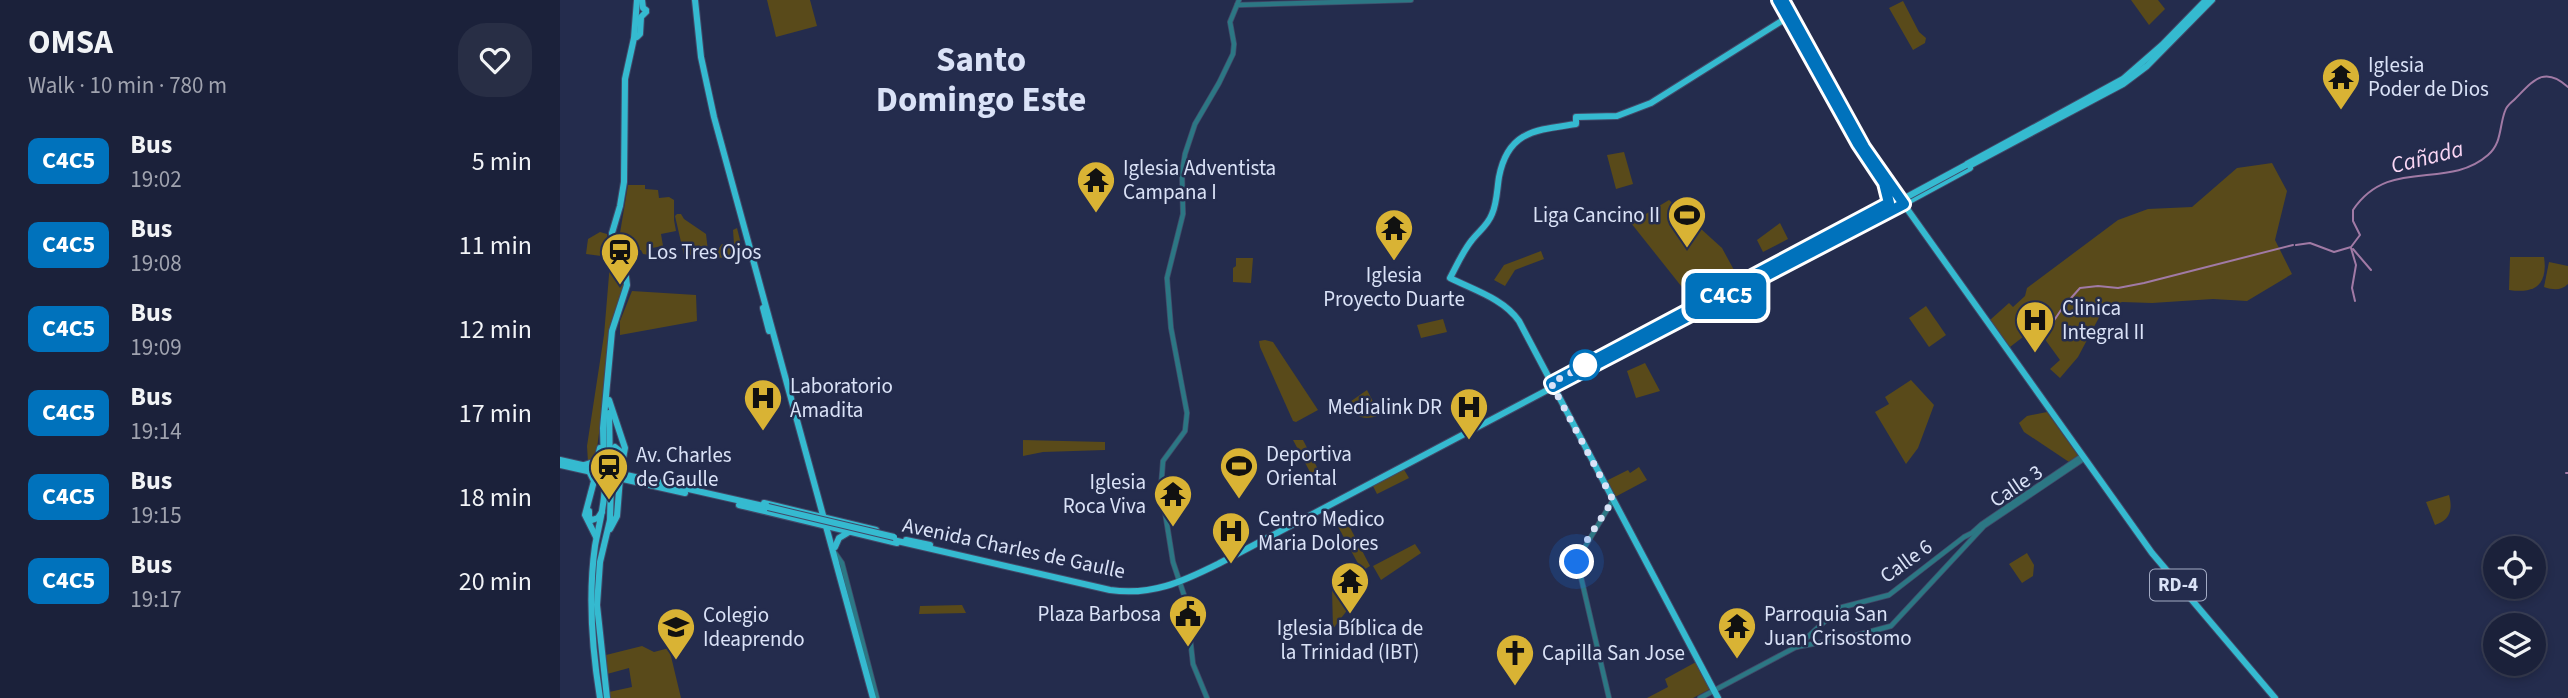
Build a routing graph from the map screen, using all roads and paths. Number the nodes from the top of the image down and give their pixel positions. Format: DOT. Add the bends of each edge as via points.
graph roads {
  1 [pos="639,0"];
  2 [pos="694,0"];
  3 [pos="1411,0"];
  4 [pos="1781,0"];
  5 [pos="2212,0"];
  6 [pos="1238,2"];
  7 [pos="2202,7"];
  8 [pos="643,11"];
  9 [pos="1788,17"];
  10 [pos="634,27"];
  11 [pos="2131,78"];
  12 [pos="2116,89"];
  13 [pos="1976,161"];
  14 [pos="1899,202"];
  15 [pos="1829,240"];
  16 [pos="1552,385"];
  17 [pos="609,400"];
  18 [pos="605,408"];
  19 [pos="609,454"];
  20 [pos="2083,457"];
  21 [pos="560,463"];
  22 [pos="583,466"];
  23 [pos="589,471"];
  24 [pos="607,474"];
  25 [pos="619,475"];
  26 [pos="817,500"];
  27 [pos="1613,500"];
  28 [pos="737,502"];
  29 [pos="604,507"];
  30 [pos="805,512"];
  31 [pos="821,516"];
  32 [pos="805,521"];
  33 [pos="845,522"];
  34 [pos="824,525"];
  35 [pos="849,532"];
  36 [pos="607,533"];
  37 [pos="1964,537"];
  38 [pos="828,540"];
  39 [pos="596,541"];
  40 [pos="916,544"];
  41 [pos="835,553"];
  42 [pos="1180,581"];
  43 [pos="1796,648"];
  44 [pos="1714,691"];
  45 [pos="600,698"];
  46 [pos="607,698"];
  47 [pos="873,698"];
  48 [pos="1207,698"];
  49 [pos="1609,698"];
  50 [pos="1700,698"];
  51 [pos="1718,698"];
  52 [pos="2275,698"];
  1 -- 8 [label="main road"];
  1 -- 10 [label="main road"];
  2 -- 26 [label="main road" via="694,41 706,102"];
  3 -- 6 [label="street"];
  4 -- 9 [label="main road, RD-4"];
  4 -- 14 [label="main road, RD-4"];
  5 -- 7 [label="main road"];
  6 -- 42 [label="street" via="1230,22 1233,54 1195,124 1185,154 1183,214 1167,278 1172,340 1187,413 1185,430 1166,455 1161,476 1171,552"];
  7 -- 11 [label="main road" via="2155,59"];
  7 -- 13 [label="main road" via="2113,86"];
  8 -- 10 [label="main road"];
  8 -- 17 [label="main road" via="628,72 626,191 614,235 629,287 616,328"];
  9 -- 14 [label="main road, RD-4" via="1889,196"];
  9 -- 16 [label="main road" via="1651,103 1616,116 1530,132 1510,148 1492,215 1450,278 1510,310"];
  10 -- 18 [label="main road" via="625,79 622,201 611,233 627,285 612,331"];
  11 -- 12 [label="main road"];
  11 -- 12 [label="main road" via="2129,89"];
  12 -- 13 [label="main road"];
  13 -- 14 [label="main road"];
  13 -- 15 [label="main road, Avenida Charles de Gaulle, bridge"];
  14 -- 15 [label="main road"];
  14 -- 20 [label="main road, RD-4"];
  15 -- 16 [label="main road, Avenida Charles de Gaulle"];
  16 -- 27 [label="main road"];
  16 -- 42 [label="main road, Avenida Charles de Gaulle"];
  17 -- 19 [label="main road"];
  17 -- 25 [label="main road" via="625,448"];
  18 -- 22 [label="main road" via="598,458"];
  18 -- 24 [label="main road"];
  19 -- 24 [label="main road"];
  19 -- 25 [label="main road" via="615,447 620,451"];
  20 -- 37 [label="street, Calle 3"];
  20 -- 43 [label="street, Calle 3" via="1984,526 1891,626"];
  20 -- 52 [label="main road, RD-4" via="2152,553"];
  21 -- 22 [label="main road, Avenida Charles de Gaulle"];
  21 -- 23 [label="main road, Avenida Charles de Gaulle"];
  22 -- 25 [label="main road, Avenida Charles de Gaulle"];
  23 -- 24 [label="main road, Avenida Charles de Gaulle"];
  23 -- 39 [label="main road" via="594,479 586,518"];
  24 -- 25 [label="main road, Avenida Charles de Gaulle"];
  24 -- 29 [label="main road"];
  24 -- 29 [label="main road" via="595,486 589,517 596,520"];
  24 -- 36 [label="main road" via="612,501"];
  25 -- 28 [label="main road, Avenida Charles de Gaulle"];
  25 -- 36 [label="main road" via="617,516"];
  26 -- 30 [label="main road" via="814,510"];
  26 -- 31 [label="main road"];
  26 -- 33 [label="main road" via="828,514"];
  27 -- 44 [label="main road"];
  27 -- 49 [label="street" via="1577,559"];
  28 -- 30 [label="main road" via="747,499"];
  28 -- 32 [label="main road"];
  28 -- 40 [label="main road, Avenida Charles de Gaulle, bridge"];
  29 -- 39 [label="main road"];
  30 -- 31 [label="main road"];
  31 -- 33 [label="main road"];
  31 -- 34 [label="main road"];
  32 -- 34 [label="main road"];
  32 -- 38 [label="main road" via="819,527"];
  33 -- 40 [label="main road"];
  34 -- 35 [label="main road"];
  34 -- 38 [label="main road"];
  34 -- 41 [label="main road"];
  35 -- 40 [label="main road"];
  35 -- 41 [label="main road" via="836,542"];
  36 -- 46 [label="main road" via="597,605"];
  37 -- 43 [label="street, Calle 6" via="1889,595 1839,608"];
  38 -- 47 [label="main road"];
  39 -- 45 [label="main road" via="592,606"];
  40 -- 42 [label="main road, Avenida Charles de Gaulle" via="1116,591 1154,590"];
  41 -- 47 [label="main road"];
  42 -- 48 [label="street" via="1193,664"];
  43 -- 44 [label="street"];
  44 -- 50 [label="street"];
  44 -- 51 [label="main road"];
}
